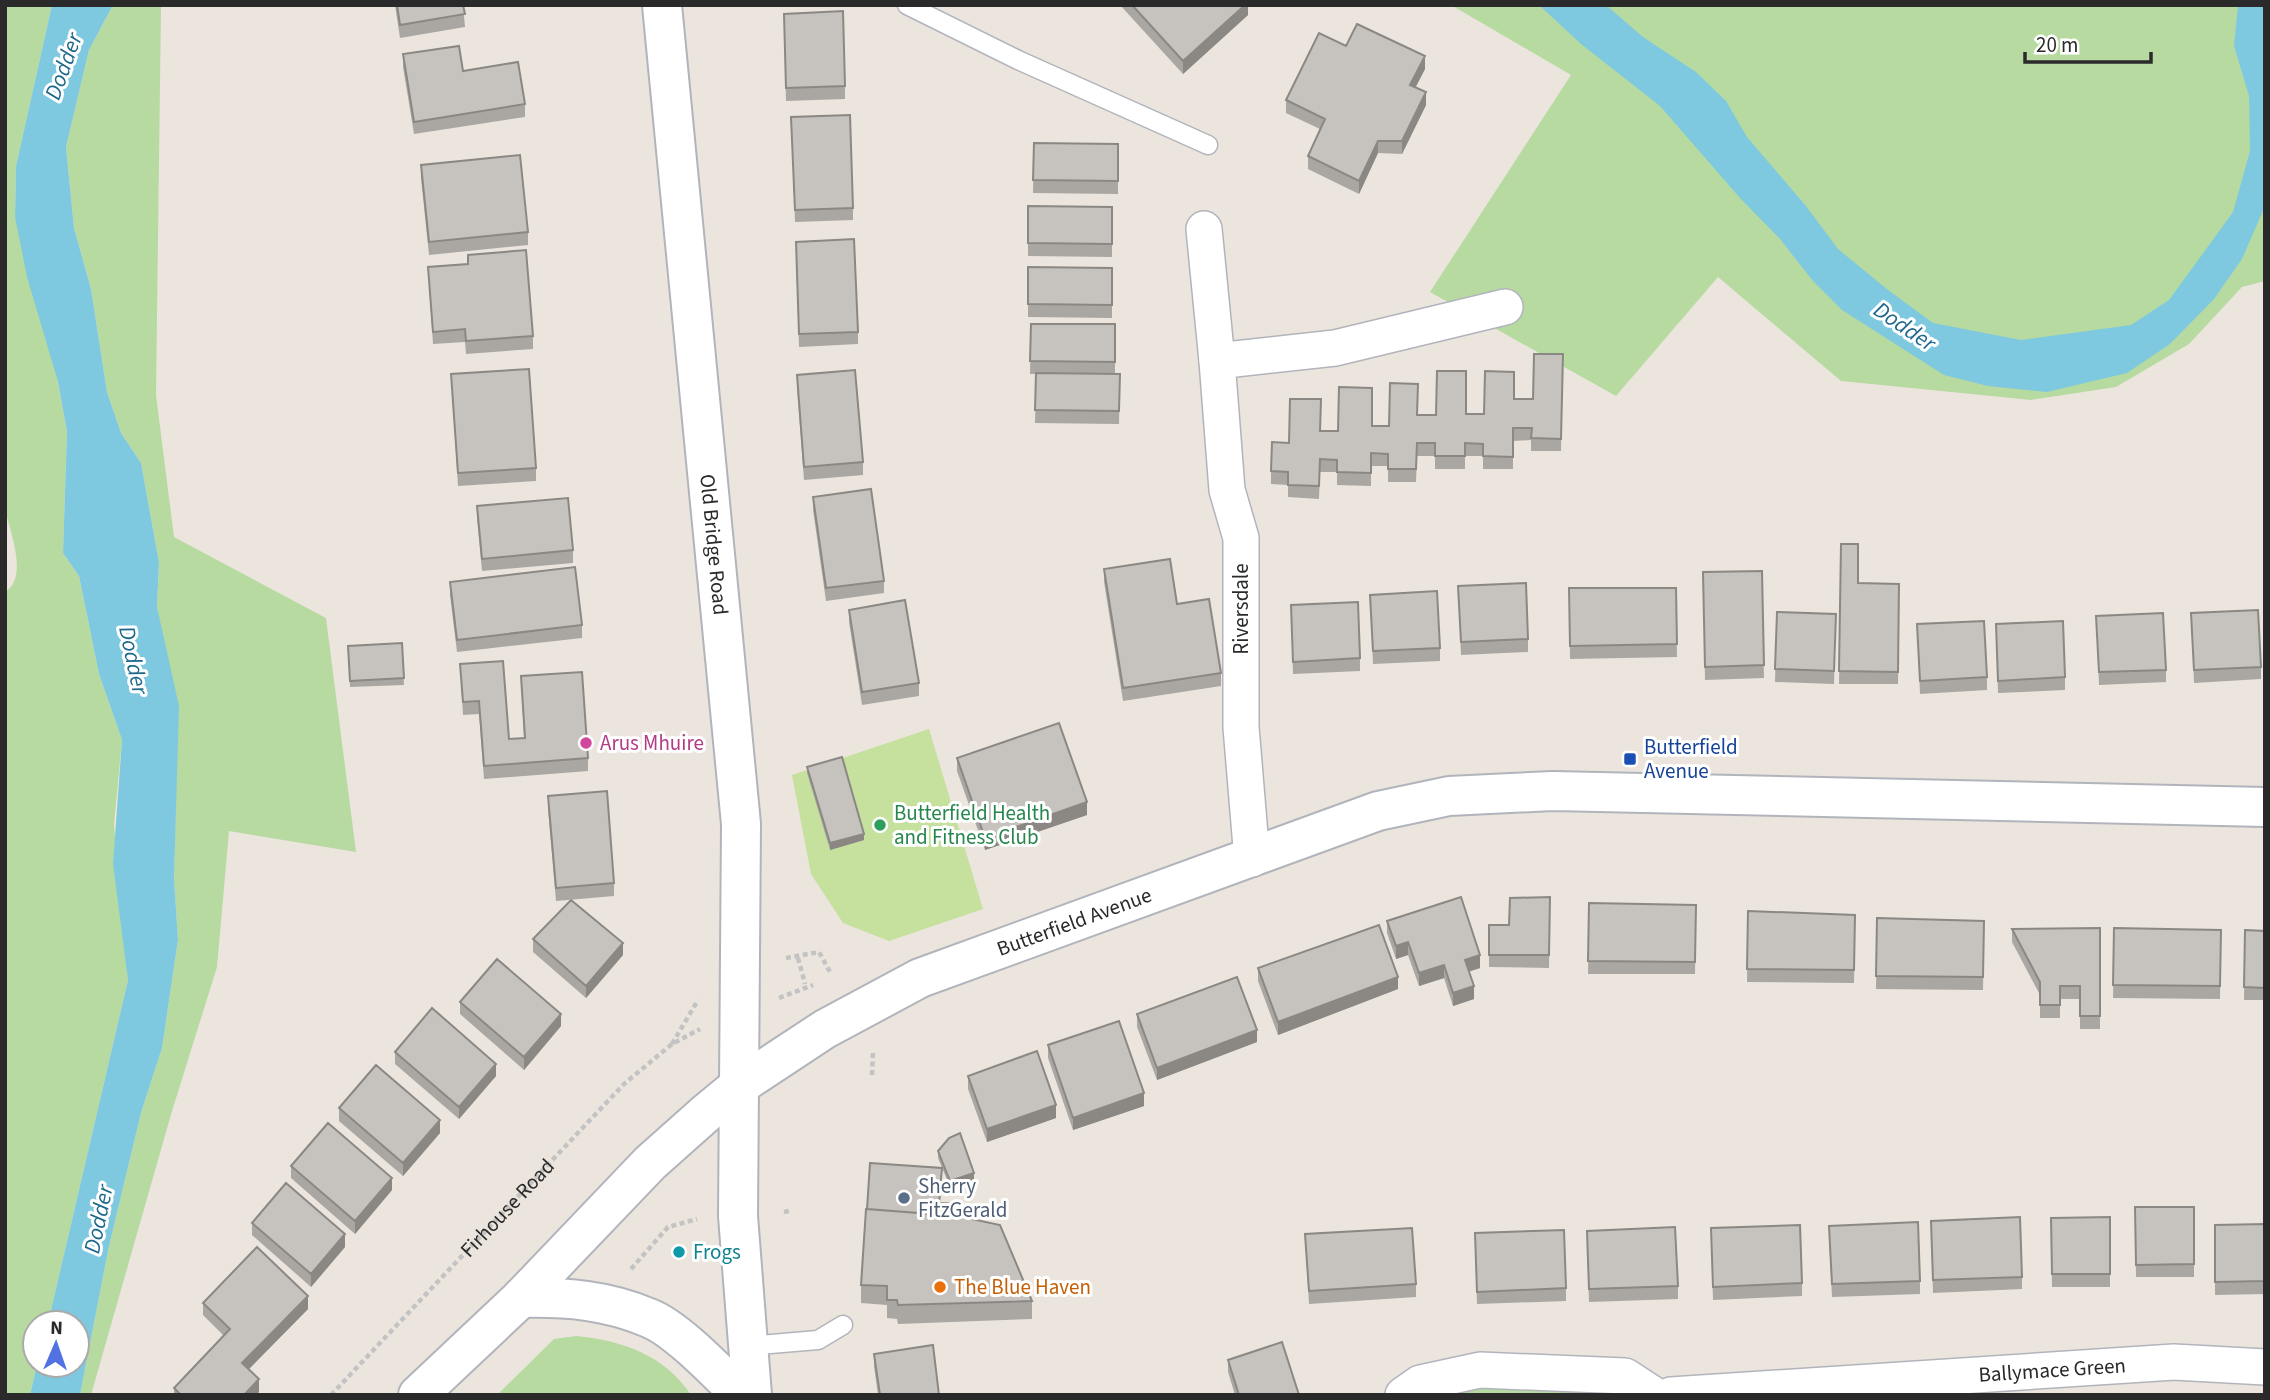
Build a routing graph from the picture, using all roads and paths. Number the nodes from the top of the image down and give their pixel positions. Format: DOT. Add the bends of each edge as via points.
graph roads {
  1 [pos="662,5"];
  2 [pos="907,5"];
  3 [pos="1208,145"];
  4 [pos="1204,229"];
  5 [pos="1505,307"];
  6 [pos="1217,361"];
  7 [pos="2265,807"];
  8 [pos="1252,859"];
  9 [pos="786,958"];
  10 [pos="798,958"];
  11 [pos="830,972"];
  12 [pos="805,984"];
  13 [pos="693,1032"];
  14 [pos="873,1051"];
  15 [pos="872,1075"];
  16 [pos="740,1085"];
  17 [pos="697,1219"];
  18 [pos="623,1277"];
  19 [pos="521,1298"];
  20 [pos="844,1325"];
  21 [pos="746,1346"];
  22 [pos="2265,1367"];
  23 [pos="331,1395"];
  24 [pos="418,1395"];
  25 [pos="741,1395"];
  26 [pos="752,1395"];
  27 [pos="1403,1395"];
  28 [pos="1654,1395"];
  29 [pos="1671,1395"];
  1 -- 16 [label="main road, Old Bridge Road" via="739,794"];
  2 -- 3 [label="lane"];
  4 -- 6 [label="street, Riversdale"];
  5 -- 6 [label="street" via="1335,348"];
  6 -- 8 [label="street, Riversdale" via="1227,490 1241,538 1241,727"];
  7 -- 8 [label="main road, Butterfield Avenue" via="1482,792 1378,811"];
  8 -- 16 [label="main road, Butterfield Avenue" via="920,978 825,1029"];
  9 -- 10 [label="path"];
  10 -- 11 [label="path" via="819,952"];
  10 -- 12 [label="path"];
  13 -- 23 [label="path, Firhouse Road" via="624,1084"];
  14 -- 15 [label="path"];
  16 -- 19 [label="main road" via="650,1163"];
  16 -- 21 [label="main road, Old Bridge Road" via="737,1216"];
  17 -- 18 [label="path" via="668,1227"];
  19 -- 24 [label="main road"];
  19 -- 25 [label="main road" via="580,1298 652,1318"];
  20 -- 21 [label="lane" via="818,1340"];
  21 -- 26 [label="main road, Old Bridge Road"];
  22 -- 29 [label="street, Ballymace Green" via="2174,1362"];
  27 -- 28 [label="street" via="1420,1383 1480,1370 1625,1376"];
}
